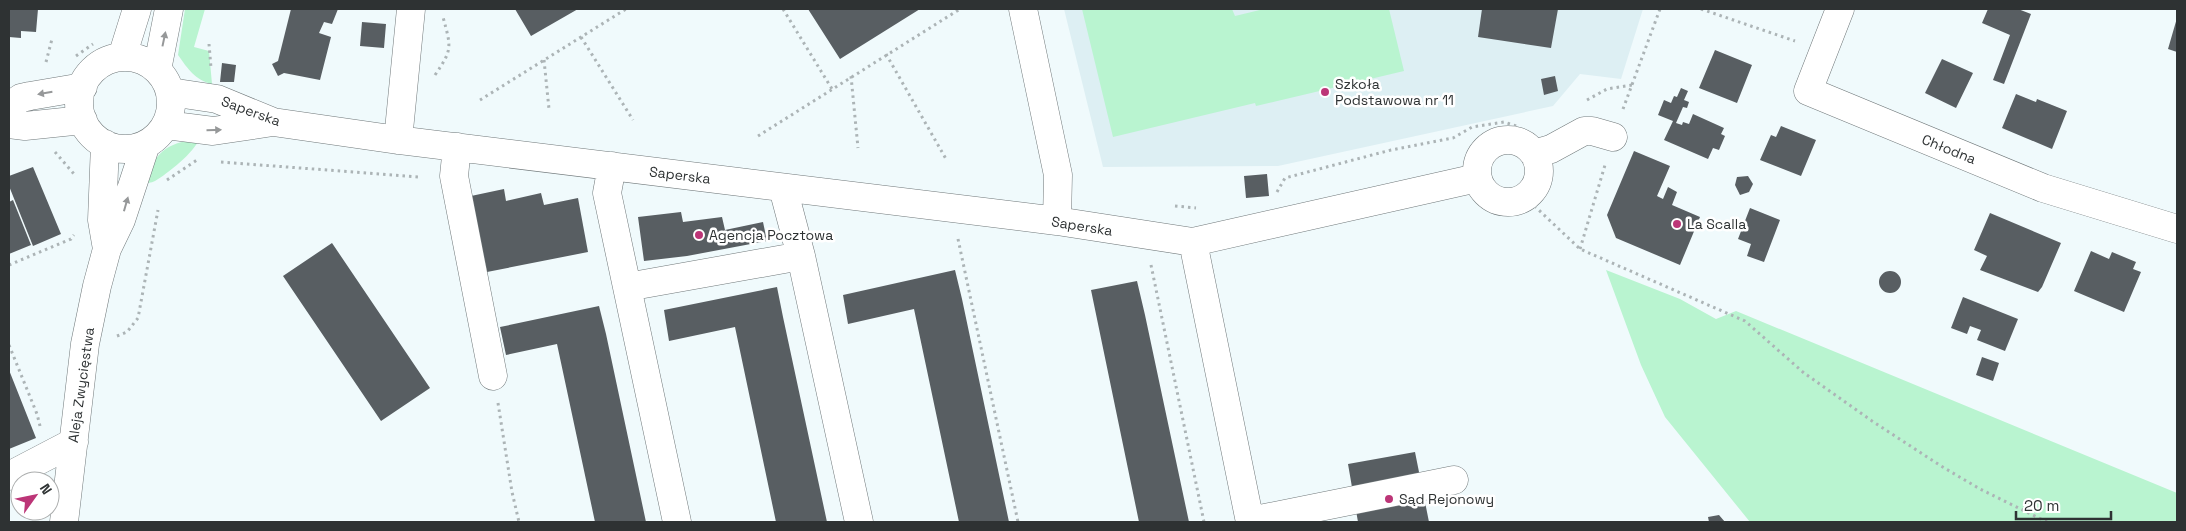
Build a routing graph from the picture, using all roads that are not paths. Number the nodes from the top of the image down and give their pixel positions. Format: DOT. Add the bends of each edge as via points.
graph roads {
  1 [pos="137,9"];
  2 [pos="170,9"];
  3 [pos="412,9"];
  4 [pos="1023,9"];
  5 [pos="1840,9"];
  6 [pos="122,57"];
  7 [pos="164,81"];
  8 [pos="83,87"];
  9 [pos="9,106"];
  10 [pos="83,120"];
  11 [pos="273,122"];
  12 [pos="9,124"];
  13 [pos="166,125"];
  14 [pos="1614,137"];
  15 [pos="398,140"];
  16 [pos="105,144"];
  17 [pos="146,144"];
  18 [pos="457,147"];
  19 [pos="1534,154"];
  20 [pos="612,166"];
  21 [pos="1477,178"];
  22 [pos="782,188"];
  23 [pos="1057,221"];
  24 [pos="2177,229"];
  25 [pos="1194,242"];
  26 [pos="107,249"];
  27 [pos="801,256"];
  28 [pos="627,287"];
  29 [pos="493,376"];
  30 [pos="74,442"];
  31 [pos="9,476"];
  32 [pos="1454,480"];
  33 [pos="64,522"];
  34 [pos="677,522"];
  35 [pos="859,522"];
  36 [pos="1250,522"];
  1 -- 6 [label="street"];
  7 -- 2 [label="street, one-way"];
  3 -- 15 [label="street"];
  4 -- 23 [label="street" via="1058,175"];
  5 -- 24 [label="street, Chłodna" via="1808,91 2043,188"];
  6 -- 7 [label="street" via="146,62"];
  6 -- 8 [label="street" via="96,67"];
  7 -- 11 [label="street, Saperska"];
  7 -- 13 [label="street" via="169,116"];
  8 -- 9 [label="street, one-way" via="21,98"];
  8 -- 10 [label="street" via="78,99"];
  10 -- 12 [label="street" via="26,126"];
  10 -- 16 [label="street" via="92,134"];
  13 -- 11 [label="street, one-way" via="213,131"];
  11 -- 15 [label="street, Saperska"];
  13 -- 17 [label="street"];
  14 -- 19 [label="street" via="1592,130 1584,131 1551,149"];
  15 -- 18 [label="street, Saperska"];
  16 -- 17 [label="street" via="121,149"];
  16 -- 26 [label="street, Aleja Zwycięstwa" via="102,220"];
  26 -- 17 [label="street, Aleja Zwycięstwa, one-way" via="122,220"];
  18 -- 20 [label="street, Saperska"];
  18 -- 29 [label="street" via="454,176"];
  19 -- 21 [label="street" via="1526,145 1514,140 1490,144 1481,153"];
  19 -- 21 [label="street" via="1538,177 1534,188 1525,197 1501,202 1490,197"];
  20 -- 22 [label="street, Saperska"];
  20 -- 28 [label="street" via="606,193"];
  21 -- 25 [label="street, Saperska"];
  22 -- 23 [label="street, Saperska"];
  22 -- 27 [label="street"];
  23 -- 25 [label="street, Saperska"];
  25 -- 36 [label="street"];
  26 -- 30 [label="street, Aleja Zwycięstwa" via="85,344"];
  27 -- 28 [label="street"];
  27 -- 35 [label="street"];
  28 -- 34 [label="street"];
  30 -- 31 [label="street"];
  30 -- 33 [label="street, Aleja Zwycięstwa"];
  32 -- 36 [label="street"];
}
